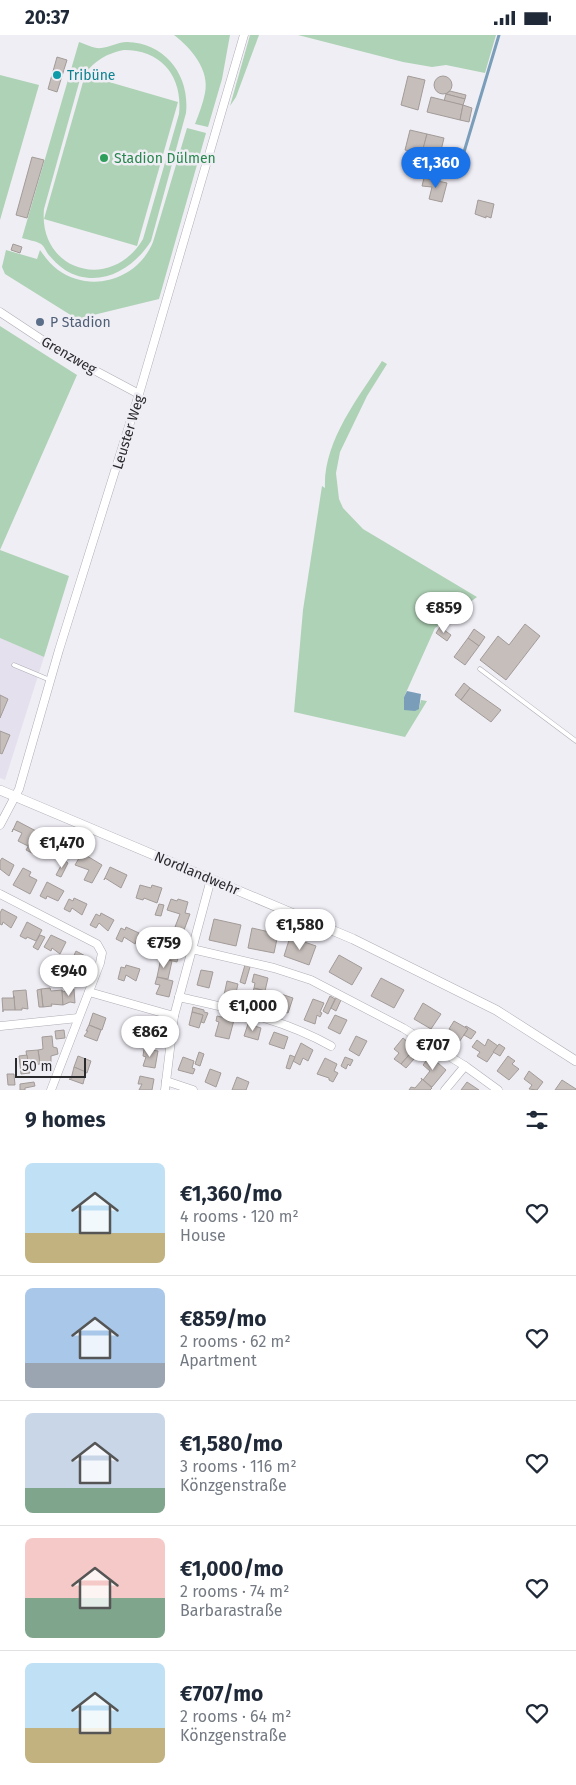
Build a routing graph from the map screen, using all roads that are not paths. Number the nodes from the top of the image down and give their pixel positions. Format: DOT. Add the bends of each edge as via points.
graph roads {
  1 [pos="244,35"];
  2 [pos="0,312"];
  3 [pos="140,394"];
  4 [pos="14,665"];
  5 [pos="480,669"];
  6 [pos="50,679"];
  7 [pos="576,741"];
  8 [pos="0,789"];
  9 [pos="16,796"];
  10 [pos="0,825"];
  11 [pos="211,879"];
  12 [pos="0,894"];
  13 [pos="192,949"];
  14 [pos="89,992"];
  15 [pos="179,997"];
  16 [pos="174,1016"];
  17 [pos="78,1018"];
  18 [pos="1,1026"];
  19 [pos="331,1046"];
  20 [pos="576,1061"];
  21 [pos="465,1066"];
  22 [pos="166,1081"];
  23 [pos="51,1090"];
  24 [pos="165,1090"];
  25 [pos="193,1090"];
  26 [pos="445,1090"];
  27 [pos="498,1090"];
  1 -- 3 [label="street, Leuster Weg"];
  2 -- 3 [label="street, Grenzweg" via="62,353"];
  3 -- 6 [label="street, Leuster Weg"];
  4 -- 6 [label="lane"];
  5 -- 7 [label="lane"];
  6 -- 9 [label="street, Leuster Weg"];
  8 -- 9 [label="street, Nordlandwehr"];
  9 -- 10 [label="street, Leuster Weg"];
  9 -- 11 [label="street, Nordlandwehr"];
  11 -- 13 [label="street"];
  11 -- 20 [label="street, Nordlandwehr" via="353,939 431,977 496,1010"];
  12 -- 14 [label="street" via="97,944 102,953"];
  13 -- 15 [label="street"];
  13 -- 21 [label="street" via="311,980 403,1028"];
  14 -- 16 [label="street"];
  14 -- 17 [label="street"];
  15 -- 16 [label="street"];
  15 -- 19 [label="street" via="258,1016 308,1033"];
  16 -- 22 [label="street"];
  17 -- 18 [label="street"];
  17 -- 23 [label="street"];
  21 -- 26 [label="street"];
  21 -- 27 [label="street"];
  22 -- 24 [label="street"];
  22 -- 25 [label="street"];
}
